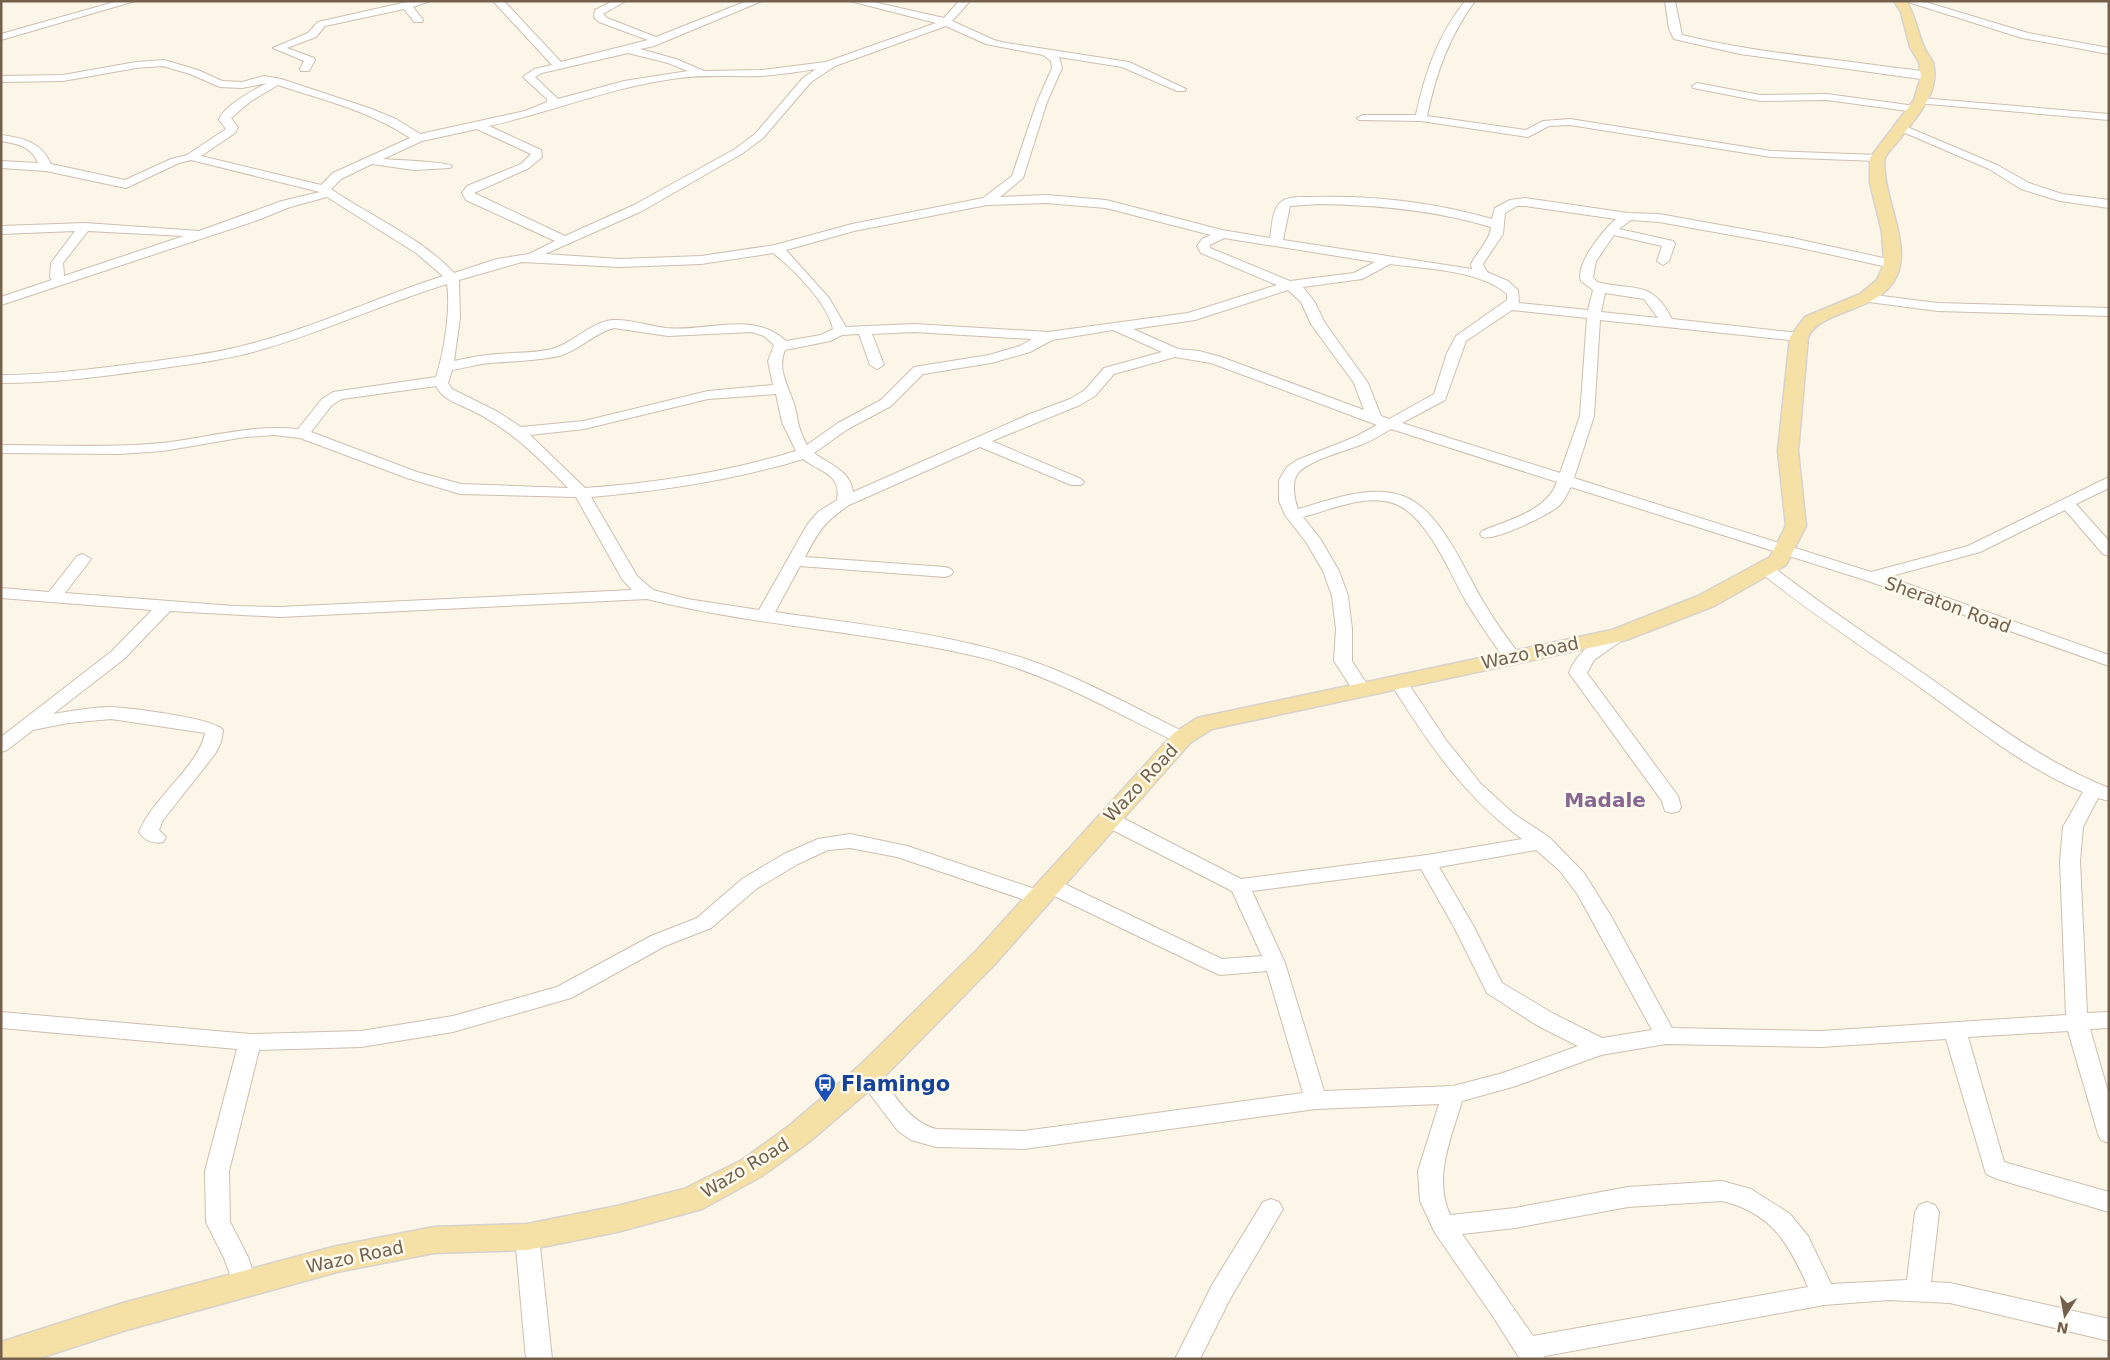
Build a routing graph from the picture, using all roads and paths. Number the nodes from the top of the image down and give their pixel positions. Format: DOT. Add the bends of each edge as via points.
graph roads {
  1 [pos="130,1"];
  2 [pos="425,1"];
  3 [pos="498,1"];
  4 [pos="621,1"];
  5 [pos="757,1"];
  6 [pos="855,1"];
  7 [pos="965,1"];
  8 [pos="1670,1"];
  9 [pos="1900,1"];
  10 [pos="1910,1"];
  11 [pos="1465,2"];
  12 [pos="406,6"];
  13 [pos="418,20"];
  14 [pos="946,22"];
  15 [pos="1,37"];
  16 [pos="654,41"];
  17 [pos="630,50"];
  18 [pos="2109,51"];
  19 [pos="1046,52"];
  20 [pos="831,64"];
  21 [pos="558,65"];
  22 [pos="305,69"];
  23 [pos="702,74"];
  24 [pos="1928,76"];
  25 [pos="1,79"];
  26 [pos="277,81"];
  27 [pos="1697,86"];
  28 [pos="1181,89"];
  29 [pos="553,104"];
  30 [pos="1918,105"];
  31 [pos="2109,117"];
  32 [pos="1362,118"];
  33 [pos="1421,118"];
  34 [pos="478,125"];
  35 [pos="1900,127"];
  36 [pos="1,138"];
  37 [pos="418,138"];
  38 [pos="191,157"];
  39 [pos="1877,158"];
  40 [pos="366,160"];
  41 [pos="1,164"];
  42 [pos="446,166"];
  43 [pos="46,167"];
  44 [pos="326,191"];
  45 [pos="987,201"];
  46 [pos="2109,204"];
  47 [pos="1629,217"];
  48 [pos="1498,225"];
  49 [pos="85,227"];
  50 [pos="1,230"];
  51 [pos="1611,231"];
  52 [pos="202,234"];
  53 [pos="1222,234"];
  54 [pos="566,241"];
  55 [pos="1276,242"];
  56 [pos="776,249"];
  57 [pos="522,258"];
  58 [pos="1390,259"];
  59 [pos="1663,260"];
  60 [pos="1892,264"];
  61 [pos="1479,269"];
  62 [pos="452,278"];
  63 [pos="63,281"];
  64 [pos="1298,286"];
  65 [pos="1600,287"];
  66 [pos="1866,298"];
  67 [pos="1,301"];
  68 [pos="1511,306"];
  69 [pos="2109,312"];
  70 [pos="1594,314"];
  71 [pos="1666,321"];
  72 [pos="1119,327"];
  73 [pos="864,330"];
  74 [pos="840,331"];
  75 [pos="1048,336"];
  76 [pos="1799,337"];
  77 [pos="782,345"];
  78 [pos="1175,353"];
  79 [pos="877,365"];
  80 [pos="446,367"];
  81 [pos="1,379"];
  82 [pos="441,381"];
  83 [pos="780,389"];
  84 [pos="1382,421"];
  85 [pos="518,432"];
  86 [pos="302,434"];
  87 [pos="981,442"];
  88 [pos="1,449"];
  89 [pos="805,453"];
  90 [pos="1566,480"];
  91 [pos="1076,482"];
  92 [pos="2109,482"];
  93 [pos="581,493"];
  94 [pos="844,502"];
  95 [pos="2067,502"];
  96 [pos="1293,515"];
  97 [pos="1488,534"];
  98 [pos="1786,550"];
  99 [pos="2109,550"];
  100 [pos="84,559"];
  101 [pos="794,561"];
  102 [pos="1766,569"];
  103 [pos="945,572"];
  104 [pos="1871,578"];
  105 [pos="1,593"];
  106 [pos="647,594"];
  107 [pos="54,596"];
  108 [pos="166,606"];
  109 [pos="765,614"];
  110 [pos="1618,635"];
  111 [pos="1512,657"];
  112 [pos="2109,662"];
  113 [pos="1398,681"];
  114 [pos="1361,689"];
  115 [pos="29,724"];
  116 [pos="1182,738"];
  117 [pos="1,746"];
  118 [pos="2101,793"];
  119 [pos="1672,807"];
  120 [pos="1108,819"];
  121 [pos="156,836"];
  122 [pos="1542,842"];
  123 [pos="1427,862"];
  124 [pos="1239,886"];
  125 [pos="1043,891"];
  126 [pos="1274,963"];
  127 [pos="1,1020"];
  128 [pos="2109,1020"];
  129 [pos="2077,1023"];
  130 [pos="1955,1031"];
  131 [pos="1666,1036"];
  132 [pos="250,1042"];
  133 [pos="1600,1047"];
  134 [pos="868,1075"];
  135 [pos="1453,1095"];
  136 [pos="1316,1100"];
  137 [pos="2109,1134"];
  138 [pos="2109,1202"];
  139 [pos="1271,1208"];
  140 [pos="1927,1212"];
  141 [pos="1442,1226"];
  142 [pos="527,1237"];
  143 [pos="245,1284"];
  144 [pos="1918,1290"];
  145 [pos="1824,1295"];
  146 [pos="2109,1330"];
  147 [pos="1531,1353"];
  148 [pos="1,1356"];
  149 [pos="539,1359"];
  150 [pos="1187,1359"];
  1 -- 15 [label="street"];
  2 -- 12 [label="street"];
  3 -- 21 [label="street"];
  4 -- 16 [label="street" via="599,12 598,16"];
  5 -- 16 [label="street"];
  6 -- 14 [label="street"];
  7 -- 14 [label="street"];
  8 -- 24 [label="street" via="1678,37 1733,51 1859,64"];
  9 -- 24 [label="main road" via="1907,12 1916,47 1926,62"];
  10 -- 18 [label="street" via="2026,36"];
  11 -- 33 [label="street" via="1444,41 1429,82"];
  12 -- 13 [label="street"];
  12 -- 22 [label="street" via="322,24 312,34 279,47 279,50 310,60"];
  14 -- 19 [label="street" via="990,42"];
  14 -- 20 [label="street" via="905,40"];
  16 -- 17 [label="street"];
  17 -- 21 [label="street"];
  17 -- 23 [label="street" via="672,61"];
  19 -- 28 [label="street" via="1125,64"];
  19 -- 45 [label="street" via="1056,60 1057,68 1028,141 1021,170 1017,178"];
  20 -- 23 [label="street" via="762,73"];
  20 -- 54 [label="street" via="807,80 750,144 638,208"];
  21 -- 29 [label="street" via="528,77 552,98"];
  23 -- 29 [label="street" via="633,82"];
  24 -- 30 [label="main road"];
  25 -- 26 [label="street" via="63,78 136,64 164,63 220,84 242,85 264,79"];
  26 -- 37 [label="street" via="365,110 392,121"];
  26 -- 38 [label="street" via="236,107 225,120 232,127 231,131"];
  27 -- 30 [label="street" via="1760,98 1827,97"];
  29 -- 34 [label="street" via="528,114"];
  30 -- 31 [label="street"];
  30 -- 35 [label="main road"];
  32 -- 33 [label="street"];
  33 -- 39 [label="street" via="1528,134 1547,123 1570,122 1771,154"];
  34 -- 37 [label="street"];
  34 -- 54 [label="street" via="537,152 525,166 471,189 470,197"];
  35 -- 39 [label="main road"];
  35 -- 46 [label="street" via="1993,167 2025,186 2060,197"];
  36 -- 43 [label="street" via="38,148"];
  37 -- 40 [label="street"];
  38 -- 43 [label="street" via="126,184"];
  38 -- 44 [label="street"];
  39 -- 60 [label="main road" via="1878,183 1890,232"];
  40 -- 42 [label="street"];
  40 -- 44 [label="street" via="337,176"];
  41 -- 43 [label="street"];
  44 -- 52 [label="street"];
  44 -- 62 [label="street" via="420,250"];
  45 -- 53 [label="street" via="1046,199 1106,204"];
  45 -- 56 [label="street" via="852,228"];
  47 -- 48 [label="street" via="1518,202 1500,210"];
  47 -- 51 [label="street"];
  47 -- 60 [label="street" via="1751,234"];
  48 -- 55 [label="street" via="1462,215 1412,208 1294,201 1282,208"];
  48 -- 61 [label="street" via="1497,234 1482,254"];
  49 -- 50 [label="street"];
  49 -- 52 [label="street"];
  49 -- 63 [label="street" via="57,263 56,276"];
  51 -- 59 [label="street" via="1669,244"];
  51 -- 65 [label="street" via="1588,264 1587,280"];
  52 -- 63 [label="street"];
  53 -- 55 [label="street"];
  53 -- 64 [label="street" via="1206,242 1205,250"];
  54 -- 57 [label="street"];
  55 -- 58 [label="street"];
  56 -- 57 [label="street" via="664,262"];
  56 -- 74 [label="street" via="788,256 833,310"];
  57 -- 62 [label="street"];
  58 -- 61 [label="street" via="1459,270"];
  58 -- 64 [label="street" via="1357,276"];
  60 -- 66 [label="main road" via="1888,277"];
  61 -- 68 [label="street" via="1504,283 1514,295"];
  62 -- 80 [label="street" via="453,318"];
  62 -- 81 [label="street" via="315,329 249,349 88,374 35,380"];
  63 -- 67 [label="street"];
  64 -- 72 [label="street" via="1190,317"];
  64 -- 84 [label="street" via="1318,324 1361,383"];
  65 -- 70 [label="street"];
  65 -- 71 [label="street" via="1647,295"];
  66 -- 69 [label="street" via="1938,307"];
  66 -- 76 [label="main road" via="1811,321"];
  68 -- 70 [label="street"];
  68 -- 84 [label="street" via="1462,337 1440,397"];
  70 -- 71 [label="street"];
  70 -- 90 [label="street" via="1586,416"];
  71 -- 76 [label="street"];
  72 -- 75 [label="street"];
  72 -- 78 [label="street"];
  73 -- 74 [label="street"];
  73 -- 75 [label="street" via="948,329"];
  73 -- 79 [label="street"];
  74 -- 77 [label="street" via="820,340"];
  75 -- 89 [label="street" via="1024,349 991,359 919,370 886,403 843,426"];
  76 -- 98 [label="main road, Wazo Road" via="1788,451 1796,526"];
  77 -- 80 [label="street" via="769,333 753,328 668,332 614,324 602,327 575,345 557,352"];
  77 -- 83 [label="street" via="777,351 776,373"];
  78 -- 84 [label="street, Sheraton Road" via="1216,360"];
  78 -- 87 [label="street" via="1109,371 1090,393 1074,402"];
  80 -- 82 [label="street"];
  82 -- 85 [label="street" via="446,392 484,409"];
  82 -- 86 [label="street" via="338,395 327,402"];
  83 -- 85 [label="street" via="708,395 584,425"];
  83 -- 89 [label="street" via="788,408 789,421"];
  84 -- 90 [label="street, Sheraton Road"];
  84 -- 96 [label="street" via="1360,440 1292,470 1285,491"];
  85 -- 93 [label="street"];
  86 -- 88 [label="street" via="274,431 244,433 163,448"];
  86 -- 93 [label="street" via="412,475 460,489"];
  87 -- 91 [label="street"];
  87 -- 94 [label="street"];
  89 -- 93 [label="street" via="763,466 677,483"];
  89 -- 94 [label="street" via="838,475 847,492"];
  90 -- 97 [label="street" via="1556,500 1545,509"];
  90 -- 98 [label="street, Sheraton Road"];
  92 -- 95 [label="street"];
  93 -- 106 [label="street" via="630,578"];
  94 -- 101 [label="street" via="824,515"];
  95 -- 99 [label="street"];
  95 -- 104 [label="street" via="1974,549"];
  96 -- 111 [label="street" via="1361,498 1391,498 1406,502 1429,525 1476,605"];
  96 -- 114 [label="street" via="1332,571 1340,596 1343,661"];
  98 -- 102 [label="main road, Wazo Road"];
  98 -- 104 [label="street, Sheraton Road"];
  100 -- 107 [label="street"];
  101 -- 103 [label="street"];
  101 -- 109 [label="street"];
  102 -- 110 [label="main road, Wazo Road" via="1706,601"];
  102 -- 118 [label="street" via="1806,601 2001,736"];
  104 -- 112 [label="street, Sheraton Road"];
  105 -- 107 [label="street"];
  106 -- 108 [label="street" via="280,612"];
  106 -- 109 [label="street" via="687,604"];
  107 -- 108 [label="street"];
  108 -- 115 [label="street" via="118,655"];
  109 -- 116 [label="street" via="932,641 1020,663 1091,693"];
  110 -- 111 [label="main road, Wazo Road"];
  110 -- 119 [label="street" via="1586,658 1578,673 1671,800"];
  111 -- 113 [label="main road, Wazo Road"];
  113 -- 114 [label="main road, Wazo Road"];
  113 -- 122 [label="street" via="1435,741 1466,779 1506,818"];
  114 -- 116 [label="main road, Wazo Road" via="1205,723"];
  115 -- 117 [label="street"];
  115 -- 121 [label="street" via="68,717 118,714 214,730 212,742 200,761 155,815 149,832"];
  116 -- 120 [label="main road, Wazo Road"];
  118 -- 129 [label="street" via="2073,828 2070,861"];
  120 -- 124 [label="street"];
  120 -- 125 [label="main road, Wazo Road"];
  122 -- 123 [label="street"];
  122 -- 131 [label="street" via="1582,886"];
  123 -- 124 [label="street"];
  123 -- 133 [label="street" via="1494,988 1546,1020"];
  124 -- 126 [label="street"];
  125 -- 126 [label="street" via="1220,967"];
  125 -- 132 [label="street" via="850,840 825,844 791,859 750,884 704,923 658,941 564,993 417,1032 361,1039"];
  125 -- 134 [label="main road, Wazo Road" via="986,956"];
  126 -- 136 [label="street"];
  127 -- 132 [label="street"];
  128 -- 129 [label="street"];
  129 -- 130 [label="street"];
  129 -- 137 [label="street"];
  130 -- 131 [label="street" via="1821,1039"];
  130 -- 138 [label="street" via="1997,1170"];
  131 -- 133 [label="street"];
  132 -- 143 [label="street" via="217,1170 218,1222 236,1257"];
  133 -- 135 [label="street" via="1508,1080"];
  134 -- 136 [label="street" via="906,1125 919,1134 936,1138 1024,1140"];
  134 -- 142 [label="main road, Wazo Road" via="799,1134 752,1168 691,1200 617,1220"];
  135 -- 136 [label="street"];
  135 -- 141 [label="street" via="1430,1171 1432,1201"];
  139 -- 150 [label="street" via="1221,1292"];
  140 -- 144 [label="street"];
  141 -- 145 [label="street" via="1515,1218 1628,1197 1722,1191 1743,1196 1782,1222 1800,1243"];
  141 -- 147 [label="street"];
  142 -- 143 [label="main road, Wazo Road" via="434,1240 337,1259"];
  142 -- 149 [label="street"];
  143 -- 148 [label="main road, Wazo Road" via="123,1317"];
  144 -- 145 [label="street"];
  144 -- 146 [label="street" via="1981,1299"];
  145 -- 147 [label="street"];
}
